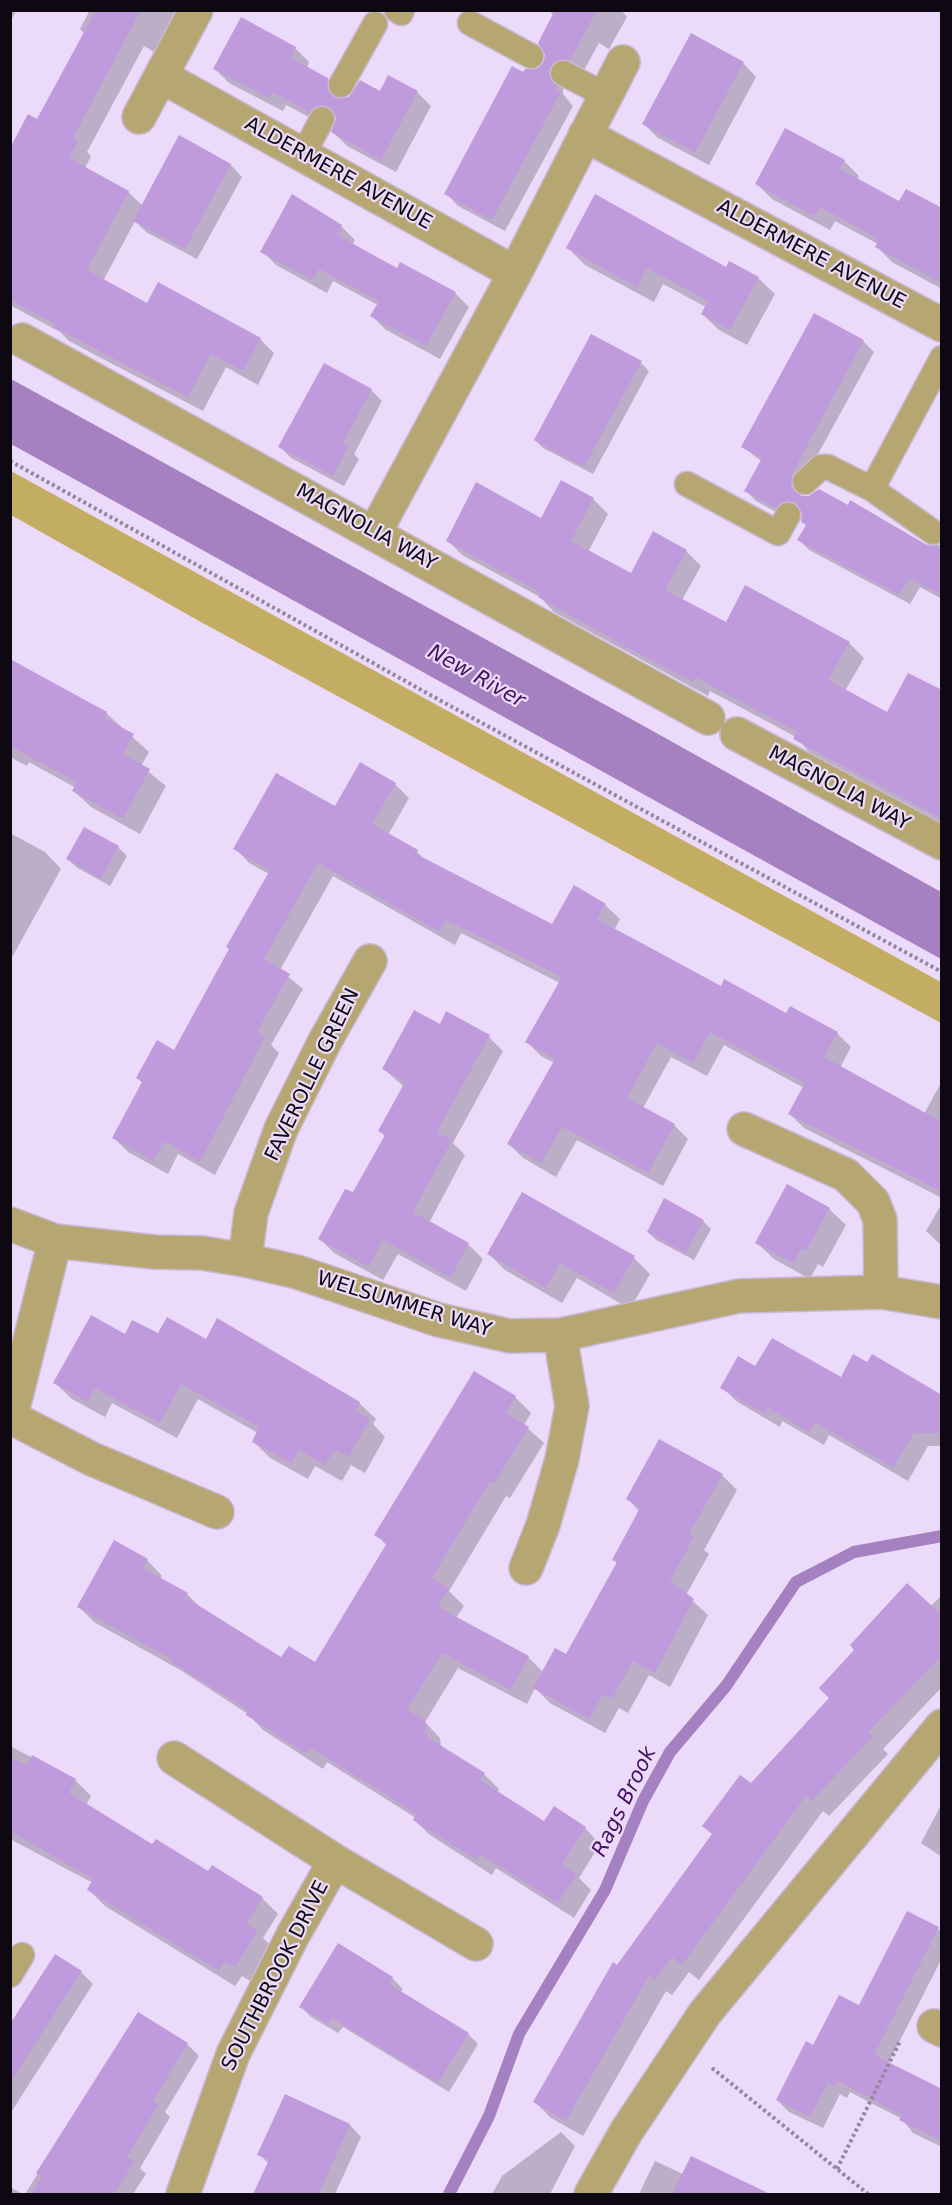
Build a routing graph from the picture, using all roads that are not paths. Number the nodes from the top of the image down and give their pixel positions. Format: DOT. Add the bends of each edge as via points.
graph roads {
  1 [pos="196,10"];
  2 [pos="397,10"];
  3 [pos="402,10"];
  4 [pos="470,23"];
  5 [pos="375,24"];
  6 [pos="531,56"];
  7 [pos="623,62"];
  8 [pos="563,73"];
  9 [pos="161,76"];
  10 [pos="341,85"];
  11 [pos="605,95"];
  12 [pos="139,117"];
  13 [pos="322,119"];
  14 [pos="585,135"];
  15 [pos="303,155"];
  16 [pos="515,273"];
  17 [pos="942,324"];
  18 [pos="22,340"];
  19 [pos="942,358"];
  20 [pos="805,482"];
  21 [pos="687,484"];
  22 [pos="872,489"];
  23 [pos="788,514"];
  24 [pos="375,532"];
  25 [pos="933,532"];
  26 [pos="708,718"];
  27 [pos="737,734"];
  28 [pos="942,843"];
  29 [pos="370,961"];
  30 [pos="744,1129"];
  31 [pos="10,1224"];
  32 [pos="55,1240"];
  33 [pos="245,1260"];
  34 [pos="881,1292"];
  35 [pos="942,1302"];
  36 [pos="560,1335"];
  37 [pos="11,1419"];
  38 [pos="217,1512"];
  39 [pos="526,1568"];
  40 [pos="942,1726"];
  41 [pos="174,1758"];
  42 [pos="334,1861"];
  43 [pos="476,1944"];
  44 [pos="183,2194"];
  45 [pos="591,2194"];
  1 -- 9 [label="street"];
  2 -- 3 [label="lane"];
  4 -- 6 [label="lane"];
  5 -- 10 [label="lane"];
  7 -- 11 [label="street"];
  8 -- 11 [label="lane"];
  9 -- 12 [label="street"];
  9 -- 15 [label="street, ALDERMERE AVENUE"];
  11 -- 14 [label="street"];
  13 -- 15 [label="lane"];
  14 -- 16 [label="street"];
  14 -- 17 [label="street, ALDERMERE AVENUE"];
  15 -- 16 [label="street, ALDERMERE AVENUE"];
  16 -- 24 [label="street"];
  18 -- 24 [label="street, MAGNOLIA WAY"];
  19 -- 22 [label="lane"];
  20 -- 22 [label="lane" via="821,467 828,467"];
  21 -- 23 [label="lane" via="778,532"];
  22 -- 25 [label="lane"];
  24 -- 26 [label="street, MAGNOLIA WAY"];
  27 -- 28 [label="street, MAGNOLIA WAY"];
  29 -- 33 [label="street, FAVEROLLE GREEN" via="281,1129 251,1213"];
  30 -- 34 [label="street" via="846,1176 873,1202 880,1220"];
  31 -- 32 [label="street, WELSUMMER WAY"];
  32 -- 33 [label="street, WELSUMMER WAY"];
  32 -- 37 [label="street"];
  33 -- 36 [label="street, WELSUMMER WAY" via="297,1272 439,1320 510,1336"];
  34 -- 35 [label="street, WELSUMMER WAY"];
  34 -- 36 [label="street, WELSUMMER WAY" via="739,1296"];
  36 -- 39 [label="street" via="572,1406 562,1459"];
  37 -- 38 [label="street" via="92,1459"];
  40 -- 45 [label="street" via="705,2013 626,2132"];
  41 -- 42 [label="street, SOUTHBROOK DRIVE"];
  42 -- 43 [label="street, SOUTHBROOK DRIVE"];
  42 -- 44 [label="street, SOUTHBROOK DRIVE" via="233,2054"];
}
